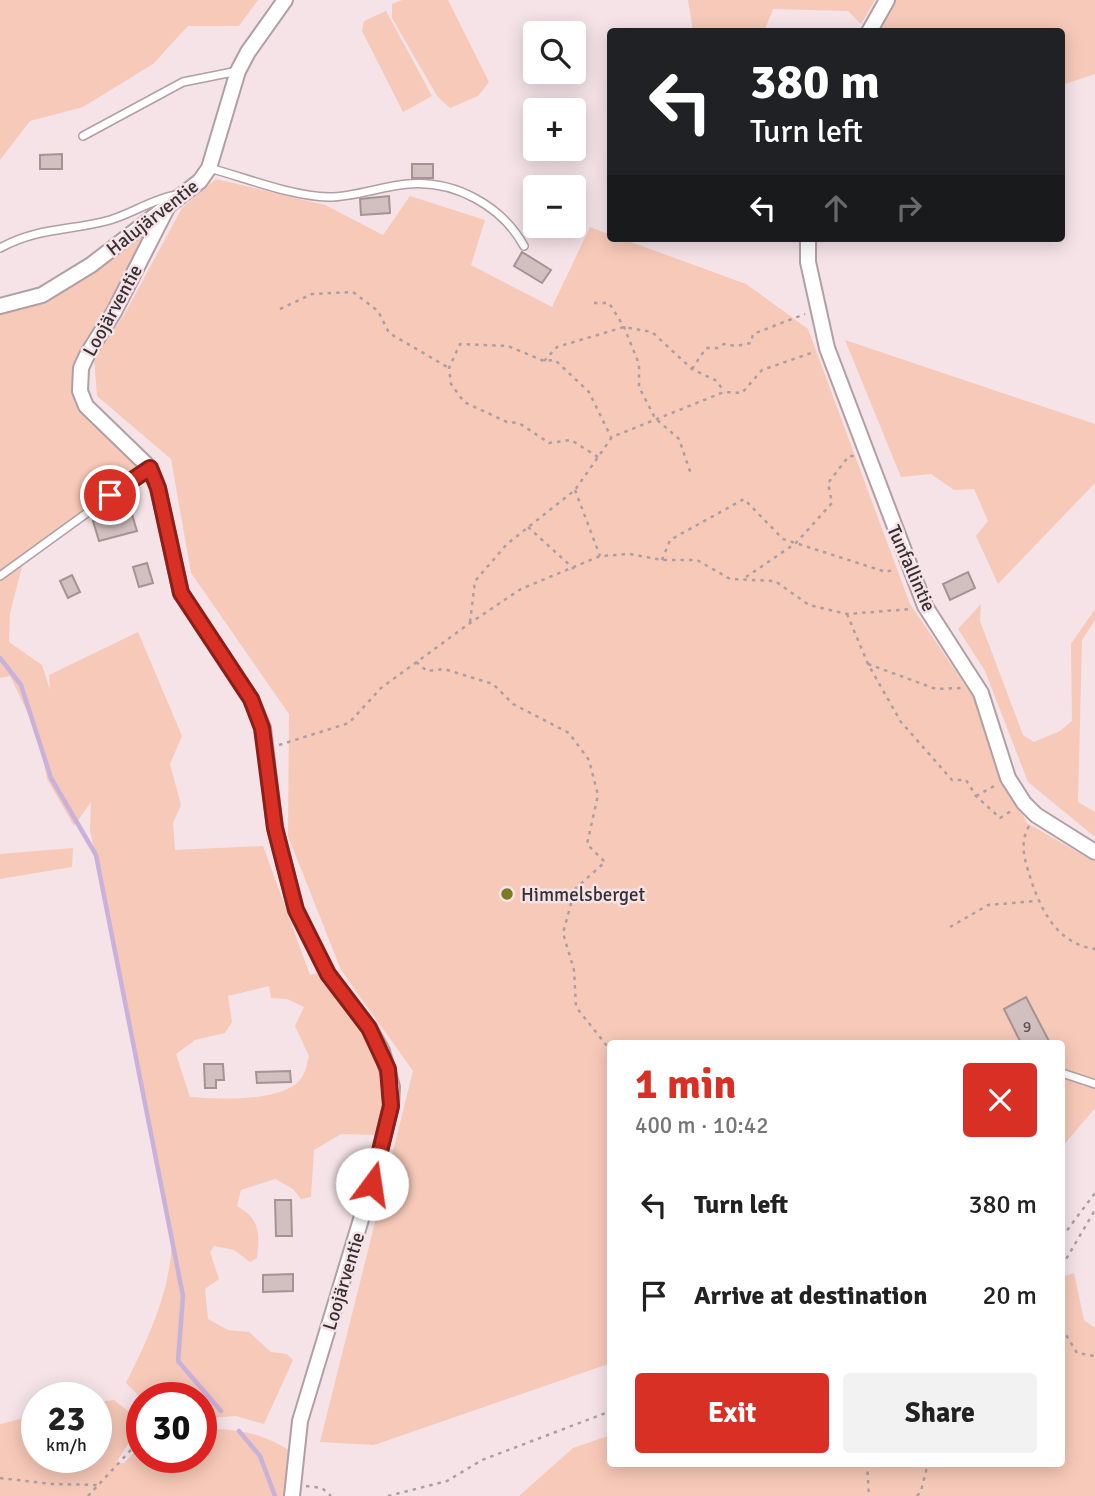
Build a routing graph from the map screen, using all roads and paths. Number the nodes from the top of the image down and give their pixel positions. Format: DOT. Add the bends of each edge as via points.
graph roads {
  1 [pos="285,0"];
  2 [pos="887,0"];
  3 [pos="871,28"];
  4 [pos="239,71"];
  5 [pos="83,136"];
  6 [pos="209,168"];
  7 [pos="184,194"];
  8 [pos="167,208"];
  9 [pos="808,242"];
  10 [pos="524,246"];
  11 [pos="0,248"];
  12 [pos="594,303"];
  13 [pos="0,306"];
  14 [pos="280,309"];
  15 [pos="817,309"];
  16 [pos="624,327"];
  17 [pos="827,348"];
  18 [pos="544,361"];
  19 [pos="449,368"];
  20 [pos="692,369"];
  21 [pos="724,392"];
  22 [pos="655,418"];
  23 [pos="612,438"];
  24 [pos="866,456"];
  25 [pos="598,457"];
  26 [pos="150,468"];
  27 [pos="691,474"];
  28 [pos="575,490"];
  29 [pos="528,527"];
  30 [pos="796,543"];
  31 [pos="600,556"];
  32 [pos="662,560"];
  33 [pos="908,565"];
  34 [pos="574,569"];
  35 [pos="0,576"];
  36 [pos="746,577"];
  37 [pos="925,606"];
  38 [pos="847,614"];
  39 [pos="470,624"];
  40 [pos="416,662"];
  41 [pos="868,664"];
  42 [pos="981,692"];
  43 [pos="266,749"];
  44 [pos="1008,778"];
  45 [pos="976,796"];
  46 [pos="1024,803"];
  47 [pos="1036,815"];
  48 [pos="1095,852"];
  49 [pos="1037,901"];
  50 [pos="950,927"];
  51 [pos="1095,949"];
  52 [pos="607,1046"];
  53 [pos="1065,1074"];
  54 [pos="1095,1084"];
  55 [pos="1095,1193"];
  56 [pos="1095,1210"];
  57 [pos="1065,1233"];
  58 [pos="1065,1261"];
  59 [pos="1065,1333"];
  60 [pos="1095,1356"];
  61 [pos="607,1412"];
  62 [pos="126,1455"];
  63 [pos="868,1467"];
  64 [pos="927,1467"];
  65 [pos="0,1478"];
  66 [pos="99,1485"];
  67 [pos="293,1490"];
  68 [pos="88,1496"];
  69 [pos="331,1496"];
  70 [pos="388,1496"];
  71 [pos="869,1496"];
  72 [pos="917,1496"];
  1 -- 4 [label="street, Halujärventie"];
  2 -- 3 [label="street"];
  4 -- 5 [label="lane" via="183,82"];
  4 -- 6 [label="street, Halujärventie"];
  6 -- 7 [label="street, Halujärventie"];
  6 -- 10 [label="lane" via="329,197 416,184 461,192 492,207"];
  7 -- 8 [label="street, Halujärventie"];
  7 -- 11 [label="lane" via="163,197 109,220 44,229"];
  8 -- 13 [label="street, Halujärventie" via="91,265 41,295"];
  8 -- 26 [label="street, Loojärventie" via="81,368 80,391 86,406"];
  9 -- 15 [label="street, Tunfallintie"];
  12 -- 16 [label="path" via="609,303"];
  14 -- 19 [label="path" via="312,294 353,292 378,311 388,333"];
  15 -- 17 [label="street, Tunfallintie"];
  15 -- 20 [label="path" via="753,334 751,343 706,348"];
  16 -- 18 [label="path" via="557,347"];
  16 -- 20 [label="path" via="652,332"];
  16 -- 22 [label="path" via="639,364 639,387"];
  17 -- 21 [label="path" via="762,370 742,393"];
  17 -- 24 [label="street, Tunfallintie"];
  18 -- 19 [label="path" via="508,346 460,344"];
  18 -- 23 [label="path" via="555,360 589,392"];
  19 -- 25 [label="path" via="451,384 464,402 519,423 549,443 571,440"];
  20 -- 21 [label="path" via="717,381"];
  21 -- 22 [label="path"];
  22 -- 23 [label="path"];
  22 -- 27 [label="path" via="679,439"];
  23 -- 25 [label="path"];
  24 -- 30 [label="path" via="849,456 828,483 832,503"];
  24 -- 33 [label="street, Tunfallintie"];
  25 -- 28 [label="path"];
  26 -- 35 [label="lane"];
  26 -- 43 [label="street, Loojärventie" via="181,593 251,699"];
  28 -- 29 [label="path"];
  28 -- 31 [label="path"];
  29 -- 34 [label="path"];
  29 -- 39 [label="path" via="475,581"];
  30 -- 32 [label="path" via="783,539 744,499 670,540"];
  30 -- 33 [label="path" via="886,572"];
  30 -- 36 [label="path"];
  31 -- 32 [label="path" via="630,554"];
  31 -- 34 [label="path"];
  32 -- 36 [label="path" via="698,560 730,579"];
  33 -- 37 [label="street, Tunfallintie"];
  34 -- 39 [label="path" via="521,589"];
  36 -- 38 [label="path" via="775,581 809,605"];
  37 -- 38 [label="path"];
  37 -- 42 [label="street, Tunfallintie"];
  38 -- 41 [label="path"];
  39 -- 40 [label="path"];
  40 -- 43 [label="path" via="381,688 349,723"];
  40 -- 52 [label="path" via="427,671 444,669 493,684 513,704 569,733 589,760 598,795 587,844 605,862 575,889 564,933 574,970 576,1007"];
  41 -- 42 [label="path" via="936,689"];
  41 -- 45 [label="path" via="901,722 952,780 966,780"];
  42 -- 44 [label="street, Tunfallintie"];
  43 -- 67 [label="street, Loojärventie" via="275,828 296,910 328,974 375,1040 392,1087 372,1184 300,1421"];
  44 -- 45 [label="path"];
  44 -- 46 [label="street, Tunfallintie"];
  45 -- 46 [label="path" via="1000,818"];
  46 -- 47 [label="street, Tunfallintie"];
  47 -- 48 [label="street, Tunfallintie"];
  47 -- 49 [label="path" via="1023,836 1024,860"];
  49 -- 50 [label="path" via="988,905"];
  49 -- 51 [label="path" via="1052,926 1081,947"];
  53 -- 54 [label="lane"];
  55 -- 57 [label="path"];
  56 -- 58 [label="path"];
  59 -- 60 [label="path" via="1077,1353"];
  61 -- 70 [label="path" via="482,1460 447,1481"];
  62 -- 66 [label="path"];
  63 -- 71 [label="path"];
  64 -- 72 [label="path"];
  65 -- 66 [label="path"];
  66 -- 68 [label="path"];
  67 -- 69 [label="path" via="322,1488"];
}
